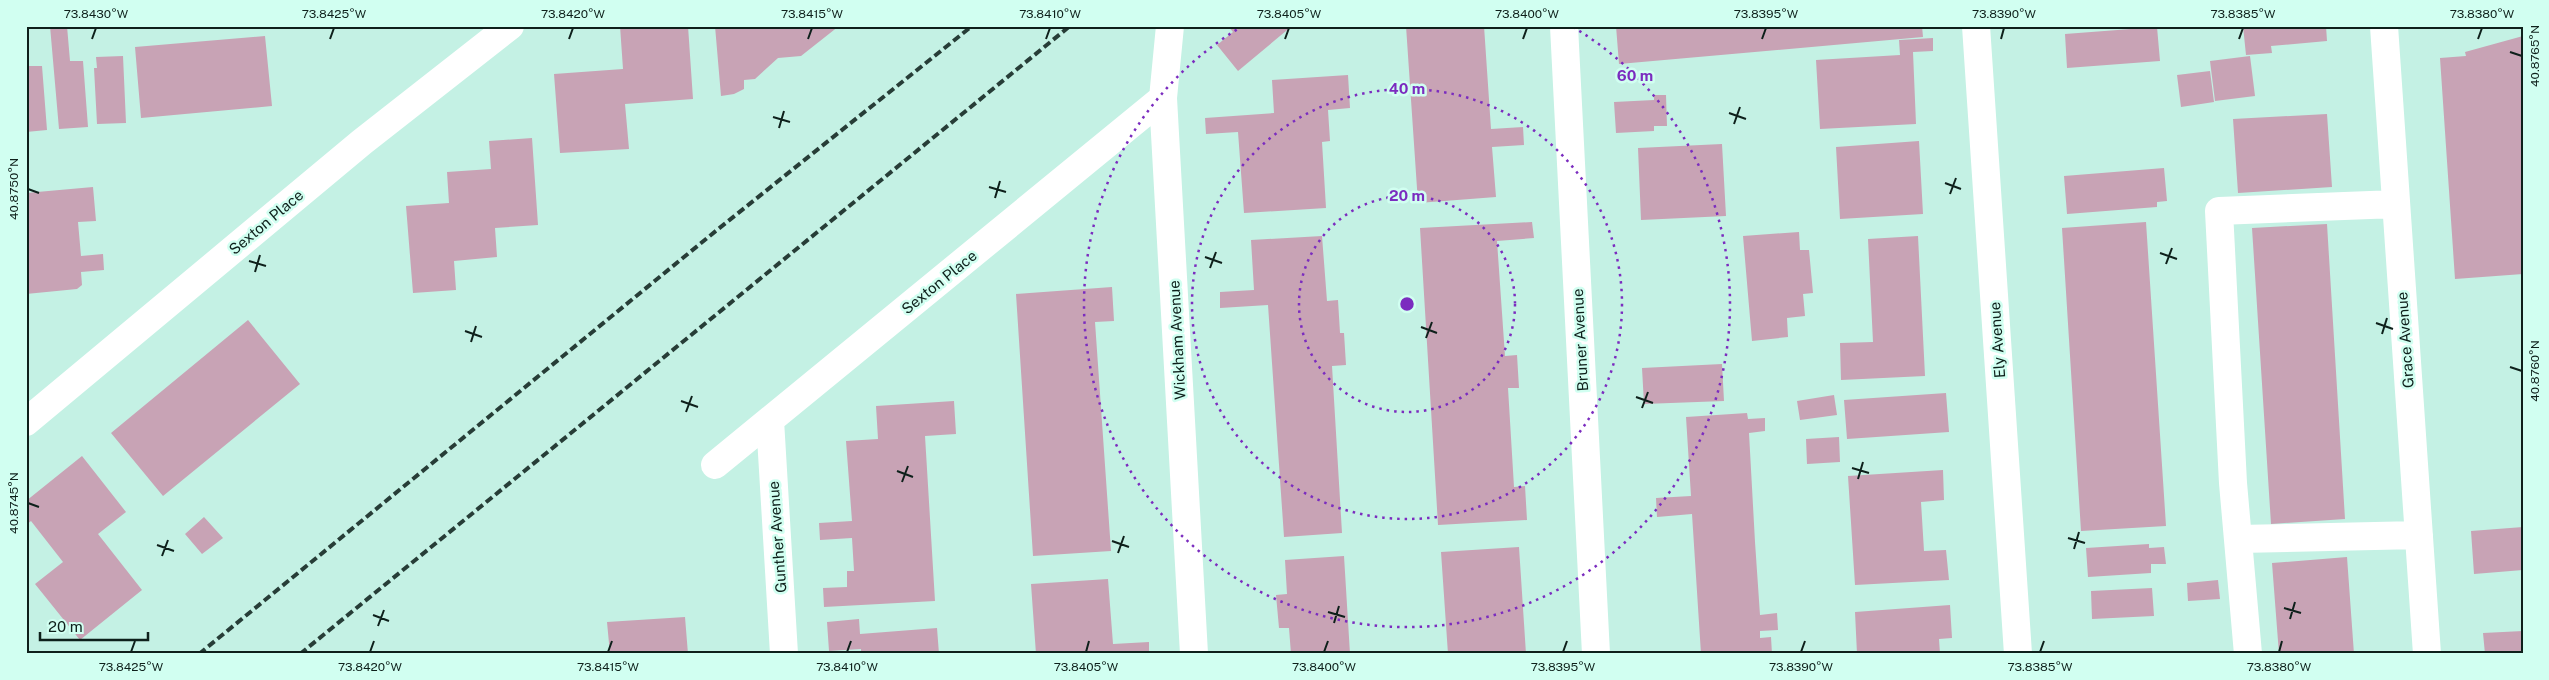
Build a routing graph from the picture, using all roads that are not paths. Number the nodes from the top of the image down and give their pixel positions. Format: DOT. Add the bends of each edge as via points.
graph roads {
  1 [pos="510,26"];
  2 [pos="1170,26"];
  3 [pos="1564,26"];
  4 [pos="1976,26"];
  5 [pos="2384,26"];
  6 [pos="1163,98"];
  7 [pos="2396,204"];
  8 [pos="770,420"];
  9 [pos="26,422"];
  10 [pos="715,465"];
  11 [pos="2418,535"];
  12 [pos="2238,539"];
  13 [pos="784,654"];
  14 [pos="1194,654"];
  15 [pos="1596,654"];
  16 [pos="2018,654"];
  17 [pos="2248,654"];
  18 [pos="2426,654"];
  1 -- 9 [label="street, Sexton Place" via="362,142"];
  2 -- 6 [label="street, Wickham Avenue"];
  3 -- 15 [label="street, Bruner Avenue"];
  4 -- 16 [label="street, Ely Avenue"];
  5 -- 7 [label="street, Grace Avenue"];
  6 -- 8 [label="street, Sexton Place"];
  6 -- 14 [label="street, Wickham Avenue"];
  7 -- 11 [label="street, Grace Avenue"];
  7 -- 12 [label="street" via="2219,211"];
  8 -- 10 [label="street, Sexton Place"];
  8 -- 13 [label="street, Gunther Avenue"];
  11 -- 12 [label="street"];
  11 -- 18 [label="street, Grace Avenue"];
  12 -- 17 [label="street"];
}
